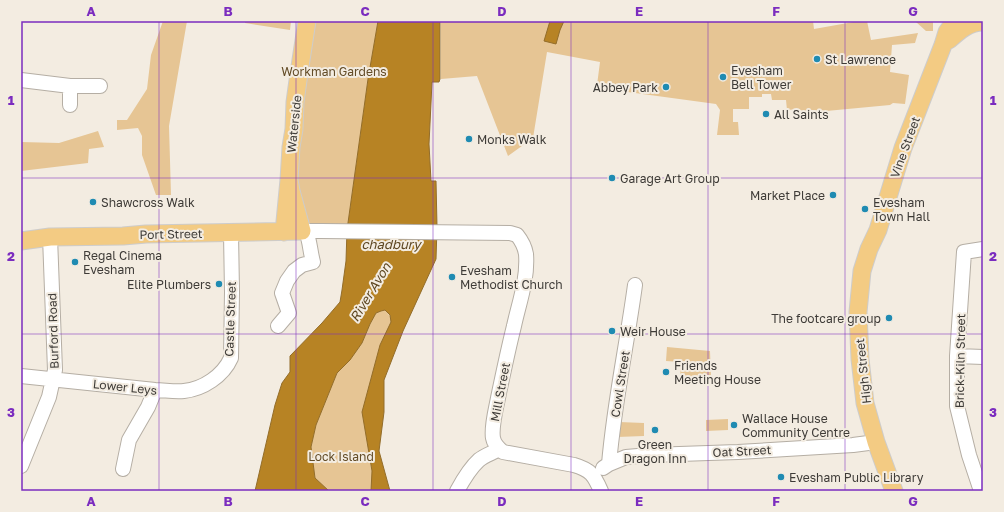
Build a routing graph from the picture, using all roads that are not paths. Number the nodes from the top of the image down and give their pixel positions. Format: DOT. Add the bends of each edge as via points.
graph roads {
  1 [pos="307,21"];
  2 [pos="955,21"];
  3 [pos="983,22"];
  4 [pos="943,45"];
  5 [pos="21,80"];
  6 [pos="70,86"];
  7 [pos="100,86"];
  8 [pos="70,105"];
  9 [pos="290,180"];
  10 [pos="304,231"];
  11 [pos="284,232"];
  12 [pos="231,233"];
  13 [pos="517,235"];
  14 [pos="50,237"];
  15 [pos="21,241"];
  16 [pos="869,249"];
  17 [pos="983,249"];
  18 [pos="635,285"];
  19 [pos="278,326"];
  20 [pos="957,356"];
  21 [pos="983,358"];
  22 [pos="21,376"];
  23 [pos="53,379"];
  24 [pos="196,388"];
  25 [pos="155,390"];
  26 [pos="876,442"];
  27 [pos="499,449"];
  28 [pos="609,464"];
  29 [pos="21,466"];
  30 [pos="123,469"];
  31 [pos="595,477"];
  32 [pos="457,491"];
  33 [pos="601,491"];
  34 [pos="894,491"];
  35 [pos="981,491"];
  1 -- 9 [label="main road, Waterside" via="295,102"];
  2 -- 4 [label="main road, Vine Street" via="947,32"];
  3 -- 4 [label="main road, Vine Street" via="963,28"];
  4 -- 16 [label="main road, Vine Street" via="903,148 878,230"];
  5 -- 6 [label="street"];
  6 -- 7 [label="street"];
  6 -- 8 [label="street"];
  9 -- 10 [label="main road, Waterside" via="296,212"];
  9 -- 11 [label="main road, Waterside"];
  10 -- 11 [label="main road, Port Street"];
  10 -- 13 [label="street, Port Street"];
  10 -- 19 [label="street" via="309,239 313,262 302,265 287,281 282,293 288,314"];
  11 -- 12 [label="main road, Port Street"];
  12 -- 14 [label="main road, Port Street"];
  12 -- 24 [label="street, Castle Street" via="231,358 216,377"];
  13 -- 27 [label="street, Mill Street" via="526,252 525,282 494,417 492,436"];
  14 -- 15 [label="main road, Port Street"];
  14 -- 23 [label="street, Burford Road" via="55,370"];
  16 -- 26 [label="main road, High Street" via="862,271 858,312 865,403"];
  17 -- 20 [label="street, Brick-Kiln Street" via="964,252"];
  18 -- 28 [label="street, Cowl Street"];
  20 -- 21 [label="street"];
  20 -- 35 [label="street, Brick-Kiln Street" via="957,406"];
  22 -- 23 [label="street, Lower Leys"];
  23 -- 25 [label="street, Lower Leys"];
  23 -- 29 [label="street, Burford Road" via="49,397"];
  24 -- 25 [label="street, Lower Leys" via="185,391"];
  25 -- 30 [label="street" via="128,440"];
  26 -- 28 [label="street, Oat Street" via="738,452 650,455 626,457"];
  26 -- 34 [label="main road, High Street"];
  27 -- 31 [label="street" via="503,452 574,465 584,468"];
  27 -- 32 [label="street" via="480,459"];
  28 -- 31 [label="street"];
  31 -- 33 [label="street"];
}
